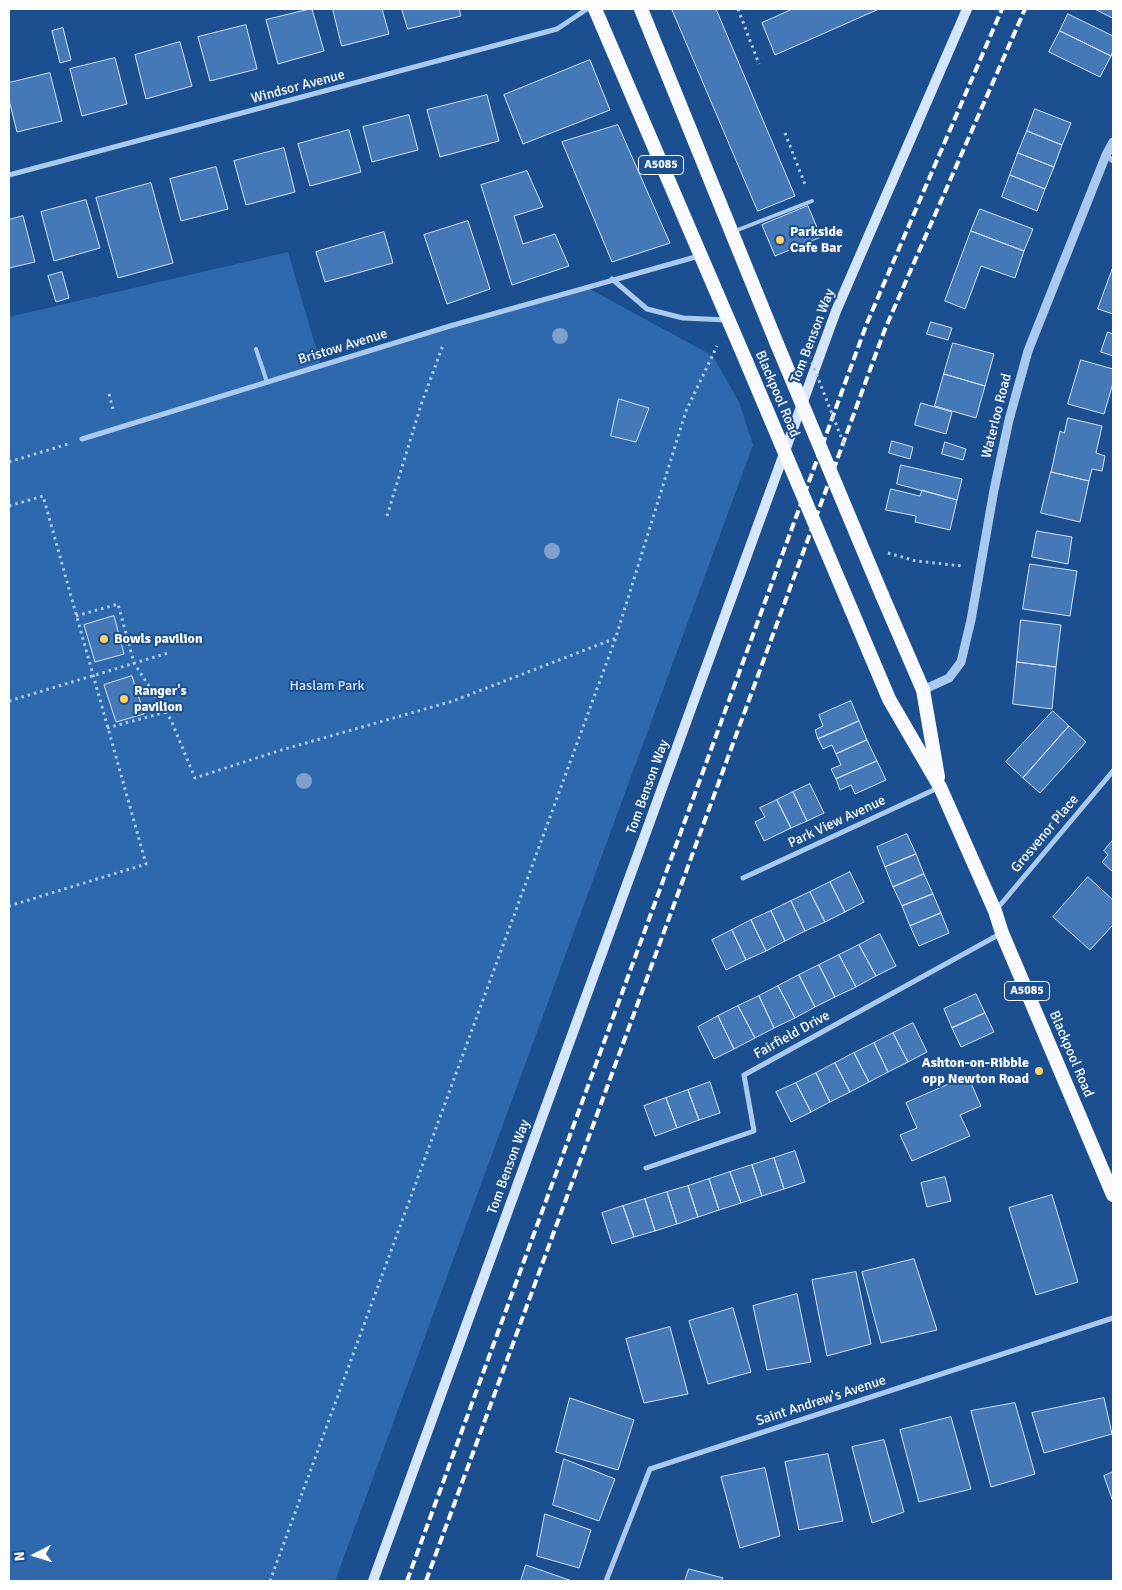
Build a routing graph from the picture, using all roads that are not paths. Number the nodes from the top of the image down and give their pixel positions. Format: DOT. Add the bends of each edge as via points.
graph roads {
  1 [pos="587,9"];
  2 [pos="595,9"];
  3 [pos="641,9"];
  4 [pos="967,9"];
  5 [pos="1113,142"];
  6 [pos="1110,158"];
  7 [pos="9,175"];
  8 [pos="812,201"];
  9 [pos="731,233"];
  10 [pos="700,256"];
  11 [pos="612,279"];
  12 [pos="728,320"];
  13 [pos="256,349"];
  14 [pos="267,382"];
  15 [pos="82,439"];
  16 [pos="923,690"];
  17 [pos="1113,771"];
  18 [pos="940,787"];
  19 [pos="743,878"];
  20 [pos="995,911"];
  21 [pos="1002,933"];
  22 [pos="646,1168"];
  23 [pos="1113,1195"];
  24 [pos="1113,1318"];
  25 [pos="373,1581"];
  26 [pos="606,1581"];
  1 -- 7 [label="street, Windsor Avenue" via="557,29"];
  2 -- 10 [label="highway, Blackpool Road / A5085"];
  3 -- 9 [label="highway, Blackpool Road / A5085"];
  4 -- 25 [label="main road, Tom Benson Way" via="836,311"];
  5 -- 6 [label="street, Waterloo Road"];
  6 -- 16 [label="street, Waterloo Road" via="1028,351 1009,420 961,662 949,678"];
  8 -- 9 [label="lane"];
  9 -- 16 [label="highway, Blackpool Road / A5085, bridge"];
  10 -- 11 [label="street, Bristow Avenue"];
  10 -- 12 [label="highway, Blackpool Road / A5085"];
  11 -- 12 [label="street" via="647,309 683,318"];
  11 -- 14 [label="street, Bristow Avenue"];
  12 -- 18 [label="highway, Blackpool Road / A5085, bridge" via="889,698"];
  13 -- 14 [label="lane"];
  14 -- 15 [label="street, Bristow Avenue"];
  16 -- 18 [label="highway, Blackpool Road / A5085"];
  17 -- 20 [label="street, Grosvenor Place"];
  18 -- 19 [label="street, Park View Avenue"];
  18 -- 20 [label="highway, Blackpool Road / A5085"];
  20 -- 21 [label="highway, Blackpool Road / A5085"];
  21 -- 22 [label="street, Fairfield Drive" via="744,1075 754,1131"];
  21 -- 23 [label="highway, Blackpool Road / A5085"];
  24 -- 26 [label="street, Saint Andrew's Avenue" via="650,1469"];
}
